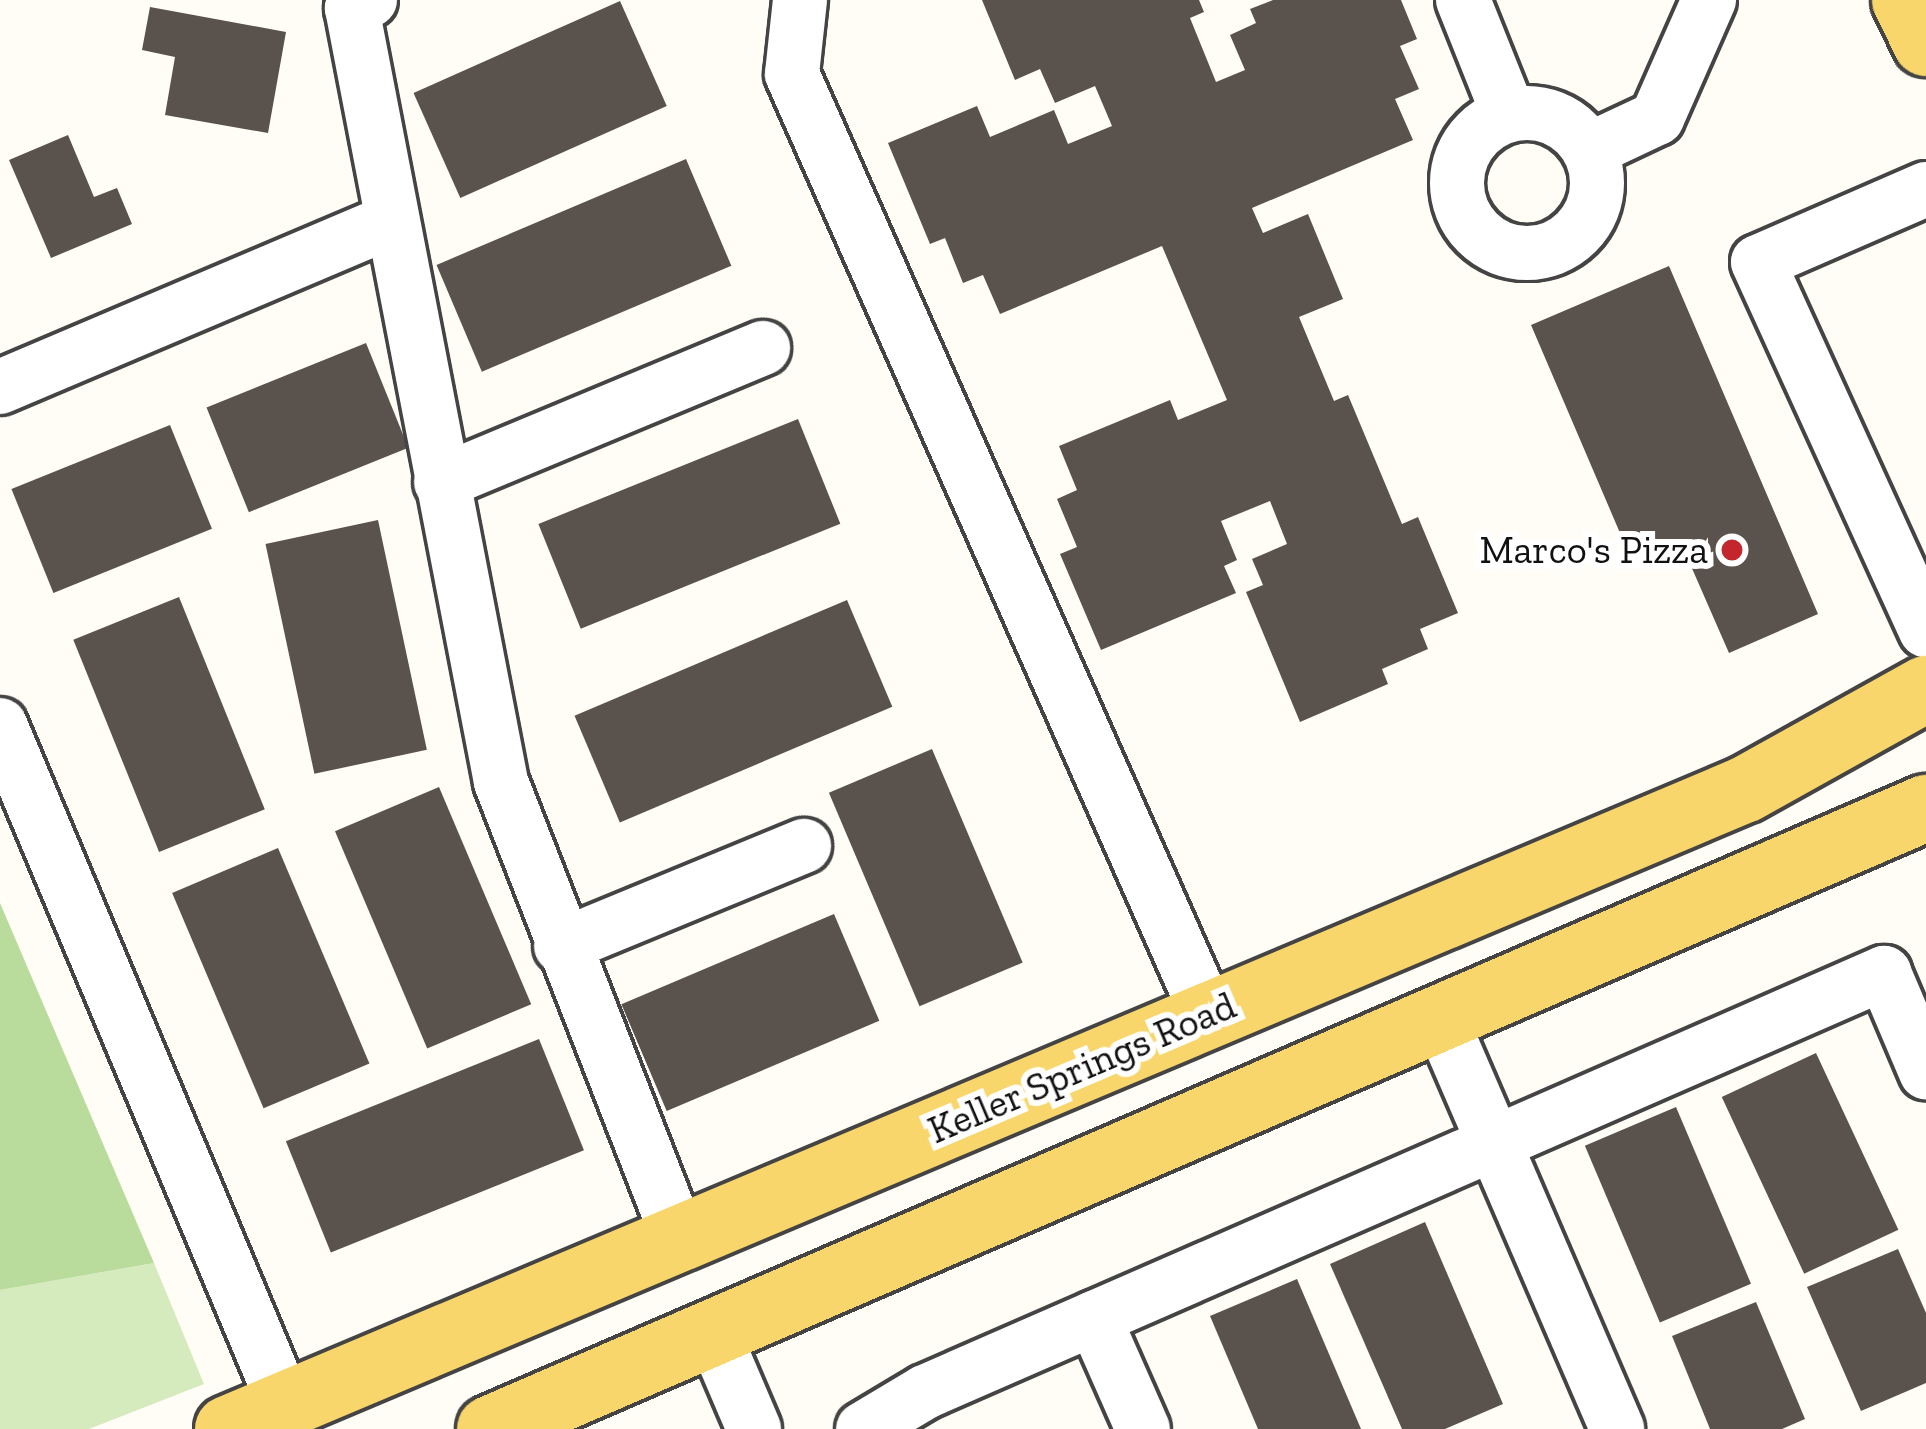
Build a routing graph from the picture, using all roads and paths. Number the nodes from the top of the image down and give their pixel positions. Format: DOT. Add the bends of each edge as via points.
graph roads {
  1 [pos="370,0"];
  2 [pos="800,0"];
  3 [pos="1463,0"];
  4 [pos="1709,0"];
  5 [pos="1905,0"];
  6 [pos="1926,43"];
  7 [pos="1509,115"];
  8 [pos="1589,150"];
  9 [pos="1926,189"];
  10 [pos="388,222"];
  11 [pos="763,348"];
  12 [pos="0,387"];
  13 [pos="441,482"];
  14 [pos="1926,631"];
  15 [pos="1926,689"];
  16 [pos="0,725"];
  17 [pos="1746,789"];
  18 [pos="1926,808"];
  19 [pos="803,846"];
  20 [pos="561,946"];
  21 [pos="1905,965"];
  22 [pos="1515,990"];
  23 [pos="1208,1015"];
  24 [pos="1442,1022"];
  25 [pos="1926,1072"];
  26 [pos="1496,1143"];
  27 [pos="679,1238"];
  28 [pos="1094,1318"];
  29 [pos="714,1335"];
  30 [pos="256,1417"];
  31 [pos="490,1429"];
  32 [pos="754,1429"];
  33 [pos="863,1429"];
  34 [pos="1143,1429"];
  35 [pos="1618,1429"];
  1 -- 10 [label="lane" via="352,8"];
  2 -- 23 [label="lane" via="791,74"];
  3 -- 7 [label="lane"];
  4 -- 8 [label="lane" via="1657,118"];
  5 -- 6 [label="main road"];
  7 -- 8 [label="lane" via="1556,119"];
  7 -- 8 [label="lane" via="1472,141 1457,183 1471,225 1508,251 1554,248 1581,226 1597,195"];
  9 -- 14 [label="lane" via="1758,262"];
  10 -- 12 [label="lane"];
  10 -- 13 [label="lane"];
  11 -- 13 [label="lane"];
  13 -- 20 [label="lane" via="501,782"];
  15 -- 17 [label="main road, Keller Springs Road"];
  16 -- 30 [label="lane"];
  17 -- 22 [label="main road" via="1739,827 1695,863 1553,927"];
  17 -- 23 [label="main road, Keller Springs Road"];
  18 -- 22 [label="main road"];
  19 -- 20 [label="lane"];
  20 -- 27 [label="lane"];
  21 -- 25 [label="lane"];
  21 -- 26 [label="lane"];
  22 -- 24 [label="main road"];
  23 -- 27 [label="main road, Keller Springs Road"];
  24 -- 26 [label="lane"];
  24 -- 29 [label="main road"];
  26 -- 28 [label="lane"];
  26 -- 35 [label="lane"];
  27 -- 29 [label="main road"];
  27 -- 30 [label="main road, Keller Springs Road"];
  28 -- 33 [label="lane"];
  28 -- 34 [label="lane"];
  29 -- 31 [label="main road"];
  29 -- 32 [label="lane"];
}
